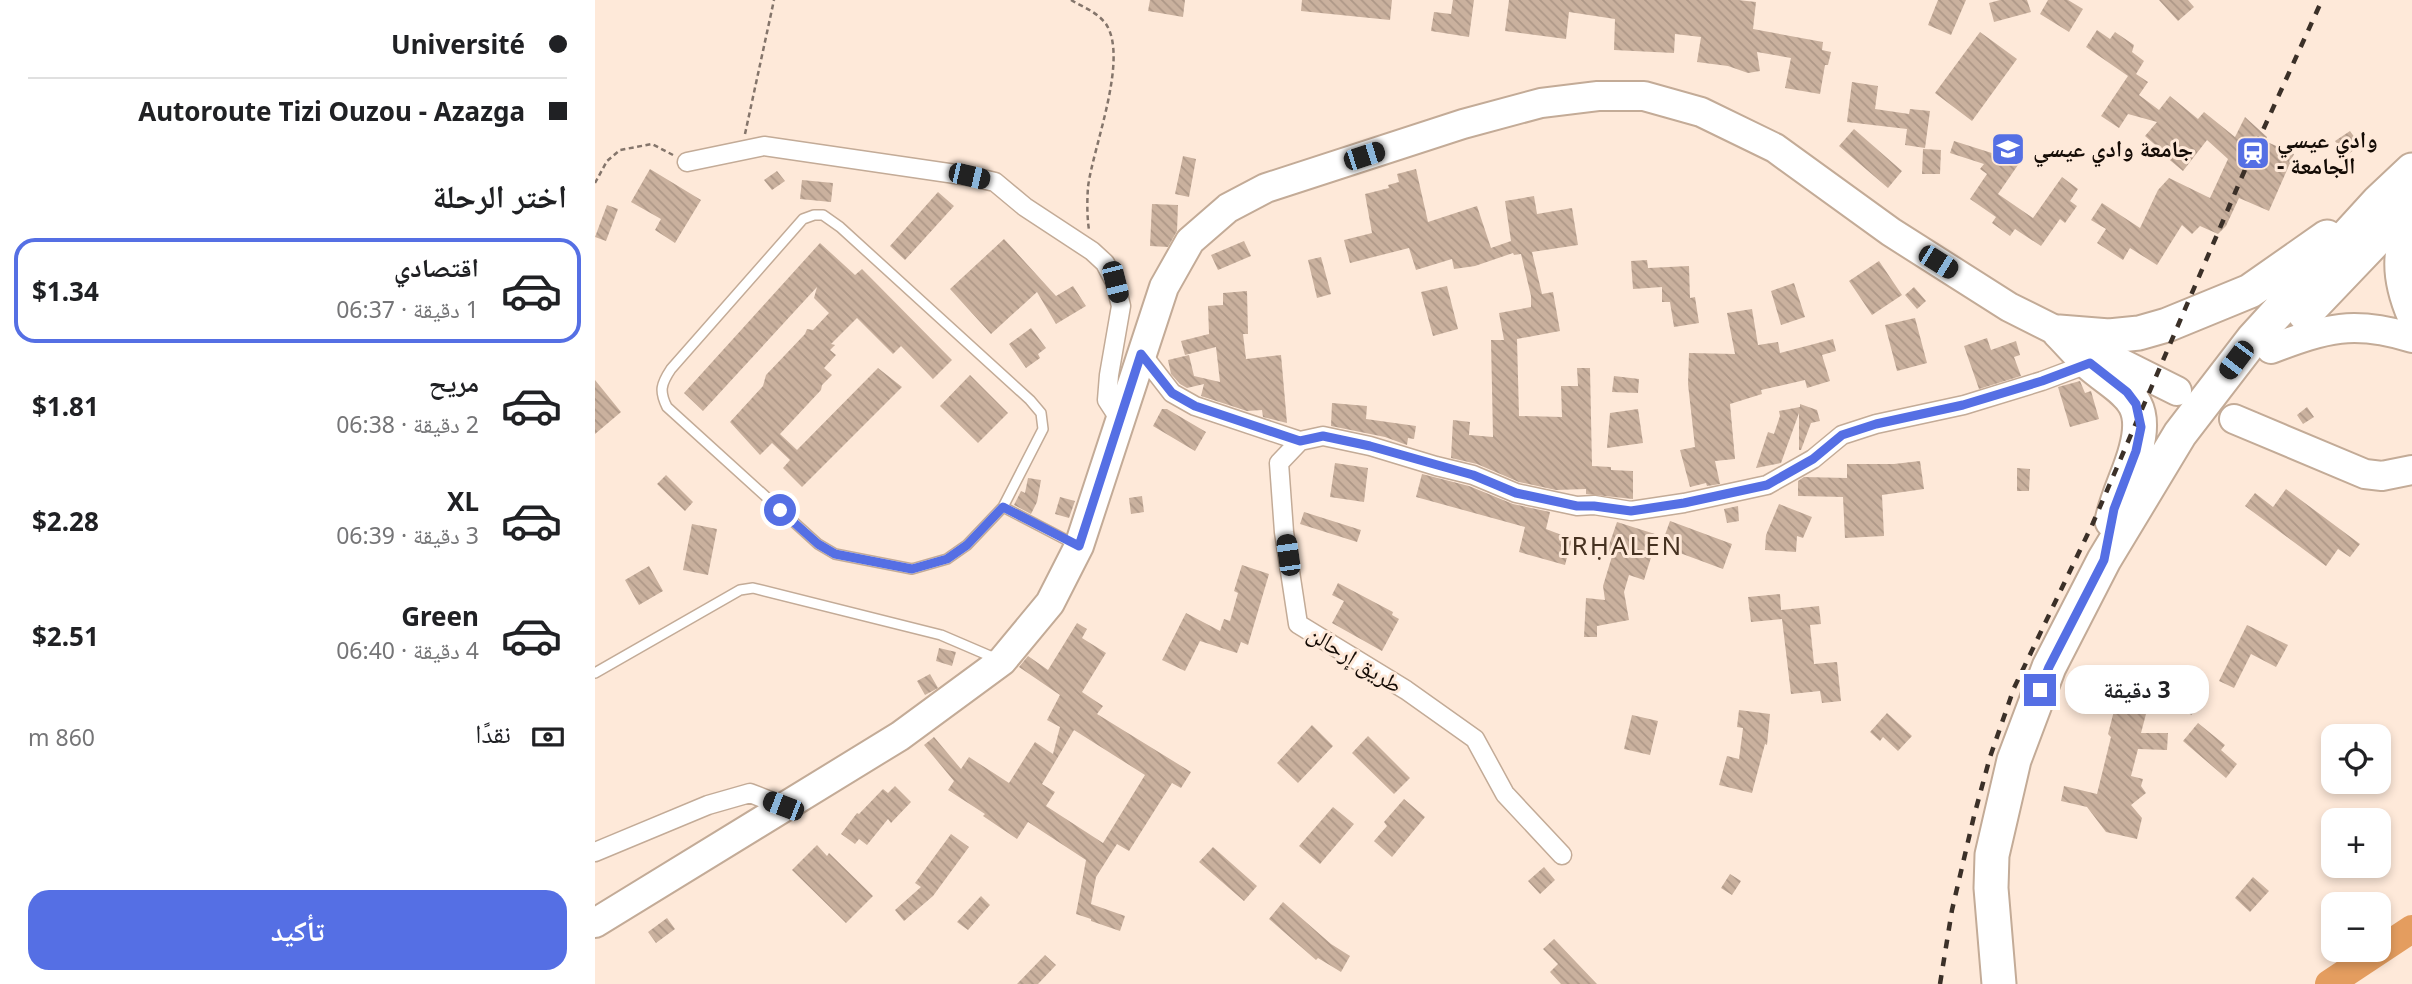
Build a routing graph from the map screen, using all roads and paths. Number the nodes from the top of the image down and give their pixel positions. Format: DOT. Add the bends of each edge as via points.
graph roads {
  1 [pos="774,0"];
  2 [pos="1071,0"];
  3 [pos="741,150"];
  4 [pos="687,162"];
  5 [pos="2412,170"];
  6 [pos="595,183"];
  7 [pos="2378,202"];
  8 [pos="2412,202"];
  9 [pos="2412,222"];
  10 [pos="1092,251"];
  11 [pos="2412,317"];
  12 [pos="2059,332"];
  13 [pos="2412,338"];
  14 [pos="2271,349"];
  15 [pos="1141,354"];
  16 [pos="2090,363"];
  17 [pos="2177,391"];
  18 [pos="2234,419"];
  19 [pos="1119,420"];
  20 [pos="1300,441"];
  21 [pos="2412,470"];
  22 [pos="1003,507"];
  23 [pos="1079,546"];
  24 [pos="2104,560"];
  25 [pos="1002,661"];
  26 [pos="595,673"];
  27 [pos="783,806"];
  28 [pos="595,852"];
  29 [pos="1562,855"];
  30 [pos="595,923"];
  31 [pos="1999,984"];
  32 [pos="2018,984"];
  1 -- 3 [label="path"];
  2 -- 10 [label="path" via="1099,16 1113,42 1108,100 1088,187"];
  3 -- 4 [label="street"];
  3 -- 10 [label="street" via="764,146 995,182"];
  4 -- 6 [label="path" via="652,144 620,150 607,161"];
  5 -- 7 [label="highway"];
  7 -- 12 [label="highway" via="2250,291 2215,307 2139,333"];
  7 -- 24 [label="highway" via="2253,339 2180,434"];
  8 -- 14 [label="highway"];
  9 -- 11 [label="main road" via="2400,252 2399,270"];
  10 -- 19 [label="street" via="1105,263 1121,306 1107,400"];
  12 -- 15 [label="main road" via="2009,307 1891,232 1775,148 1701,112 1644,96 1598,96 1541,103 1463,124 1266,188 1227,208 1190,241 1164,287"];
  12 -- 16 [label="highway"];
  12 -- 17 [label="main road"];
  13 -- 14 [label="main road" via="2385,330 2345,327"];
  14 -- 32 [label="highway" via="2199,442 2122,571 2067,681 2032,768 2014,855"];
  15 -- 19 [label="main road"];
  15 -- 20 [label="street" via="1172,393 1195,406"];
  16 -- 20 [label="street" via="1963,405 1842,435 1813,459 1767,485 1631,511 1516,493 1473,475 1323,436"];
  16 -- 24 [label="highway" via="2127,392 2136,404 2141,427 2114,509"];
  18 -- 21 [label="main road" via="2365,474"];
  19 -- 23 [label="main road"];
  20 -- 29 [label="street, طريق إرحالن" via="1279,463 1298,624 1475,738 1505,794"];
  22 -- 22 [label="lane" via="947,559 912,569 835,554 818,544 667,407 661,383 803,219 823,215 1041,413 1043,429"];
  22 -- 23 [label="lane"];
  23 -- 25 [label="main road" via="1050,603"];
  24 -- 31 [label="highway" via="2049,667 2004,796 1990,888"];
  25 -- 26 [label="lane" via="941,635 754,588 740,590"];
  25 -- 27 [label="main road" via="900,736"];
  27 -- 28 [label="street" via="750,793 708,805"];
  27 -- 30 [label="main road"];
}
